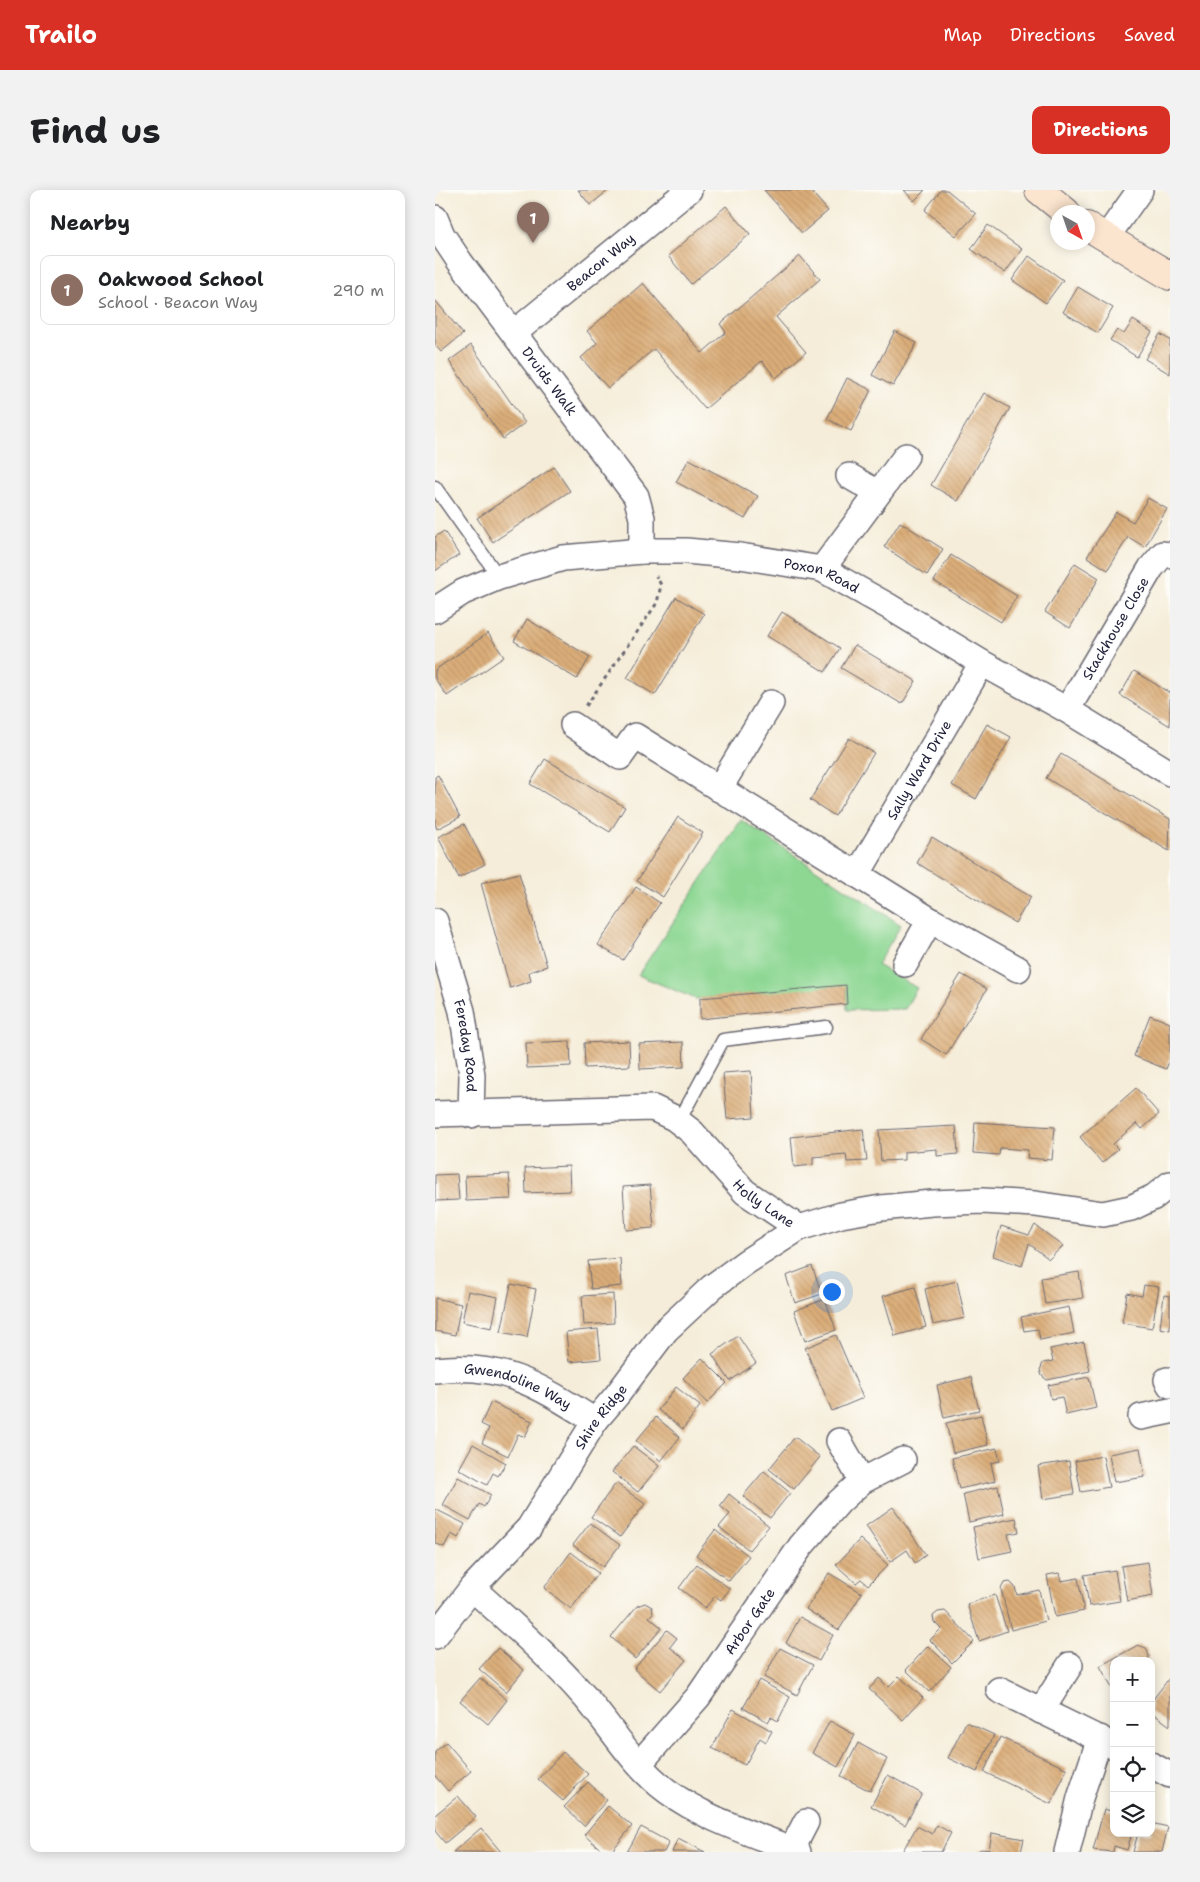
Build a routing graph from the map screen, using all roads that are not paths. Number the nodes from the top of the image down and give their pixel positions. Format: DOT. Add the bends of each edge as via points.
graph roads {
  1 [pos="689,190"];
  2 [pos="1039,190"];
  3 [pos="1140,190"];
  4 [pos="1057,205"];
  5 [pos="435,218"];
  6 [pos="1097,232"];
  7 [pos="1170,276"];
  8 [pos="514,333"];
  9 [pos="906,456"];
  10 [pos="849,476"];
  11 [pos="435,487"];
  12 [pos="878,493"];
  13 [pos="642,551"];
  14 [pos="1170,555"];
  15 [pos="822,569"];
  16 [pos="499,577"];
  17 [pos="435,610"];
  18 [pos="982,663"];
  19 [pos="771,703"];
  20 [pos="1067,710"];
  21 [pos="573,725"];
  22 [pos="1170,773"];
  23 [pos="719,789"];
  24 [pos="857,875"];
  25 [pos="931,920"];
  26 [pos="435,921"];
  27 [pos="905,964"];
  28 [pos="1018,969"];
  29 [pos="826,1027"];
  30 [pos="435,1114"];
  31 [pos="471,1114"];
  32 [pos="679,1122"];
  33 [pos="1170,1184"];
  34 [pos="799,1228"];
  35 [pos="435,1370"];
  36 [pos="1170,1411"];
  37 [pos="1141,1417"];
  38 [pos="595,1421"];
  39 [pos="839,1441"];
  40 [pos="903,1460"];
  41 [pos="863,1481"];
  42 [pos="472,1588"];
  43 [pos="435,1636"];
  44 [pos="1070,1665"];
  45 [pos="999,1690"];
  46 [pos="1041,1711"];
  47 [pos="1107,1742"];
  48 [pos="639,1764"];
  49 [pos="1155,1767"];
  50 [pos="1170,1775"];
  51 [pos="806,1822"];
  52 [pos="795,1851"];
  53 [pos="1067,1852"];
  1 -- 8 [label="street, Beacon Way"];
  2 -- 4 [label="main road"];
  3 -- 6 [label="street"];
  5 -- 8 [label="street, Druids Walk" via="460,262"];
  6 -- 7 [label="main road"];
  8 -- 13 [label="street, Druids Walk" via="636,496 642,518"];
  9 -- 12 [label="street"];
  10 -- 12 [label="street"];
  11 -- 16 [label="lane"];
  12 -- 15 [label="street"];
  13 -- 15 [label="street, Poxon Road" via="686,551"];
  13 -- 16 [label="street, Poxon Road" via="563,558"];
  14 -- 20 [label="street, Stackhouse Close" via="1163,554 1151,568"];
  15 -- 18 [label="street, Poxon Road"];
  16 -- 17 [label="street, Poxon Road" via="463,592"];
  18 -- 20 [label="street, Poxon Road"];
  18 -- 24 [label="street, Sally Ward Drive"];
  19 -- 23 [label="street"];
  20 -- 22 [label="street, Poxon Road"];
  21 -- 23 [label="street" via="620,756 635,736"];
  23 -- 24 [label="street"];
  24 -- 25 [label="street"];
  25 -- 27 [label="street"];
  25 -- 28 [label="street"];
  26 -- 31 [label="street, Fereday Road" via="462,1011 472,1075"];
  29 -- 32 [label="lane" via="723,1040"];
  30 -- 31 [label="street, Holly Lane"];
  31 -- 32 [label="street, Holly Lane" via="653,1108"];
  32 -- 34 [label="street, Holly Lane" via="692,1132 745,1192"];
  33 -- 34 [label="street, Holly Lane" via="1154,1197 1131,1208 1103,1214 1035,1204 933,1203 841,1215"];
  34 -- 38 [label="street, Shire Ridge" via="712,1287 666,1330"];
  35 -- 38 [label="street, Gwendoline Way" via="458,1367 518,1377 546,1390"];
  36 -- 37 [label="street"];
  38 -- 42 [label="street, Shire Ridge" via="529,1528"];
  39 -- 41 [label="street"];
  40 -- 41 [label="street, Arbor Gate"];
  41 -- 48 [label="street, Arbor Gate" via="839,1502 801,1546 698,1697"];
  42 -- 43 [label="street, Shire Ridge"];
  42 -- 48 [label="street" via="561,1669"];
  44 -- 46 [label="street"];
  45 -- 46 [label="street"];
  46 -- 47 [label="street"];
  47 -- 53 [label="street" via="1081,1798"];
  48 -- 52 [label="street" via="666,1790 686,1803"];
  49 -- 50 [label="street"];
  51 -- 52 [label="street"];
}
